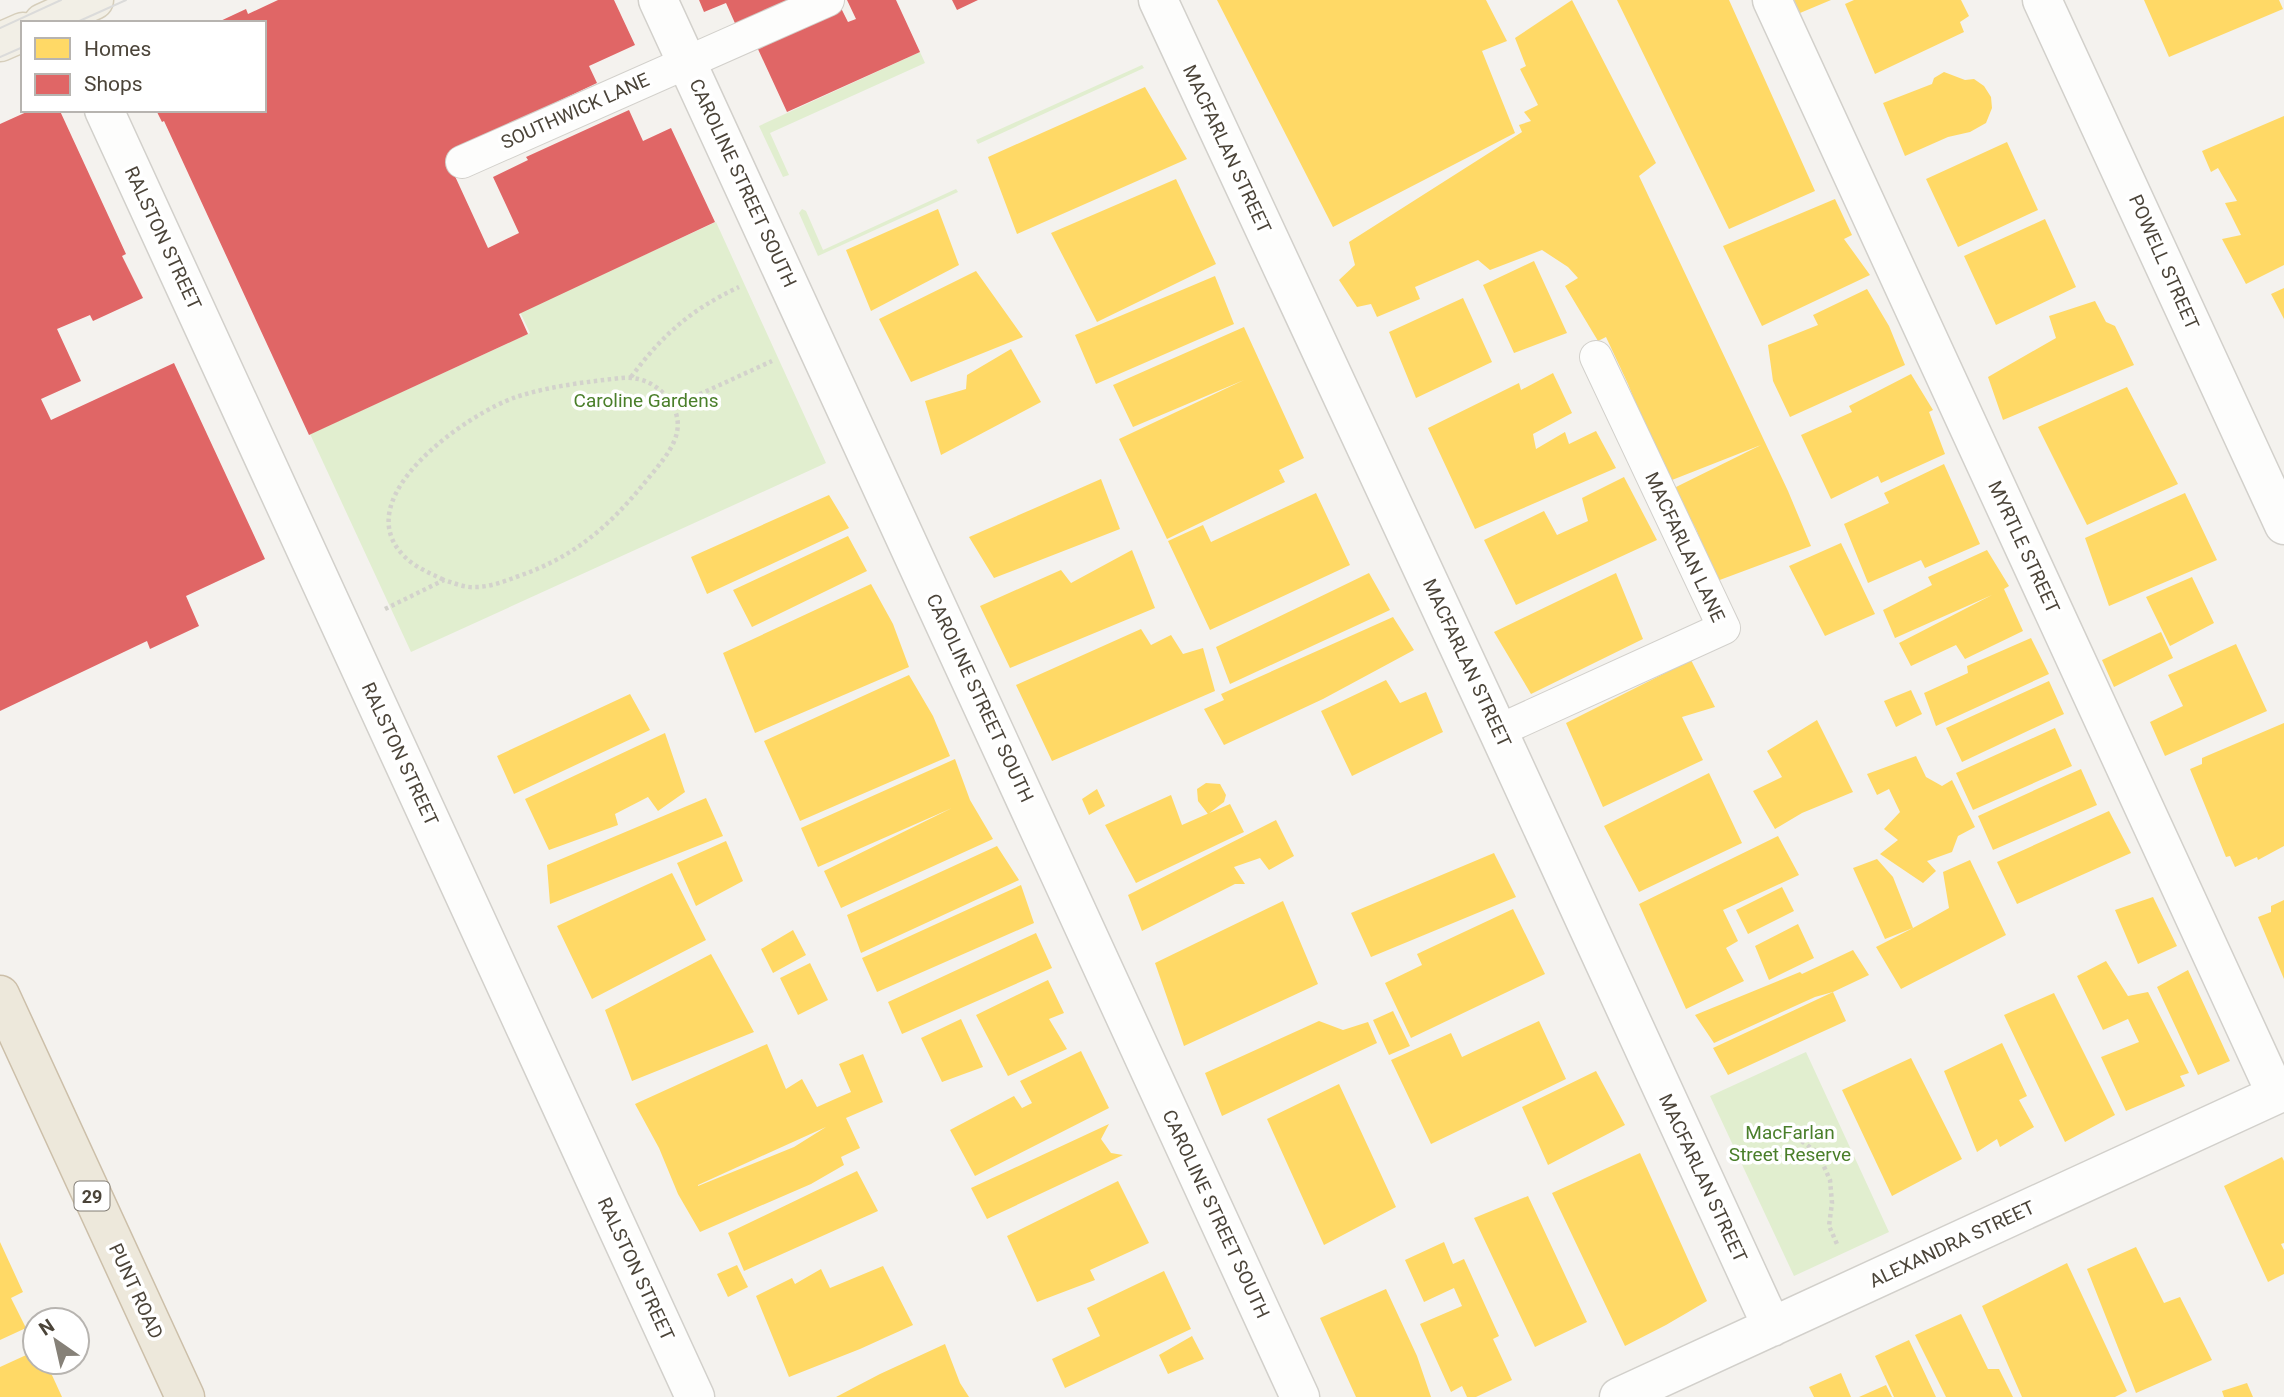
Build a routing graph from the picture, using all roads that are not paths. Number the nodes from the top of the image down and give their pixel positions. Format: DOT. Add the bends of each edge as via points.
graph roads {
  1 [pos="658,0"];
  2 [pos="828,0"];
  3 [pos="1158,0"];
  4 [pos="1772,0"];
  5 [pos="2042,0"];
  6 [pos="21,33"];
  7 [pos="0,42"];
  8 [pos="687,61"];
  9 [pos="105,112"];
  10 [pos="462,162"];
  11 [pos="1596,357"];
  12 [pos="2284,525"];
  13 [pos="1499,731"];
  14 [pos="0,995"];
  15 [pos="10,1043"];
  16 [pos="2280,1093"];
  17 [pos="1772,1327"];
  18 [pos="185,1397"];
  19 [pos="695,1397"];
  20 [pos="1300,1397"];
  21 [pos="1619,1397"];
  1 -- 8 [label="street, CAROLINE STREET SOUTH"];
  2 -- 8 [label="lane, SOUTHWICK LANE"];
  3 -- 13 [label="street, MACFARLAN STREET"];
  4 -- 16 [label="street, MYRTLE STREET"];
  5 -- 12 [label="street, POWELL STREET"];
  6 -- 7 [label="main road"];
  8 -- 10 [label="lane, SOUTHWICK LANE"];
  8 -- 20 [label="street, CAROLINE STREET SOUTH"];
  9 -- 19 [label="street, RALSTON STREET"];
  11 -- 13 [label="lane, MACFARLAN LANE" via="1724,628"];
  13 -- 17 [label="street, MACFARLAN STREET"];
  14 -- 15 [label="highway, PUNT ROAD / 29"];
  15 -- 18 [label="highway, PUNT ROAD / 29"];
  16 -- 17 [label="street, ALEXANDRA STREET"];
  17 -- 21 [label="street, ALEXANDRA STREET"];
}
